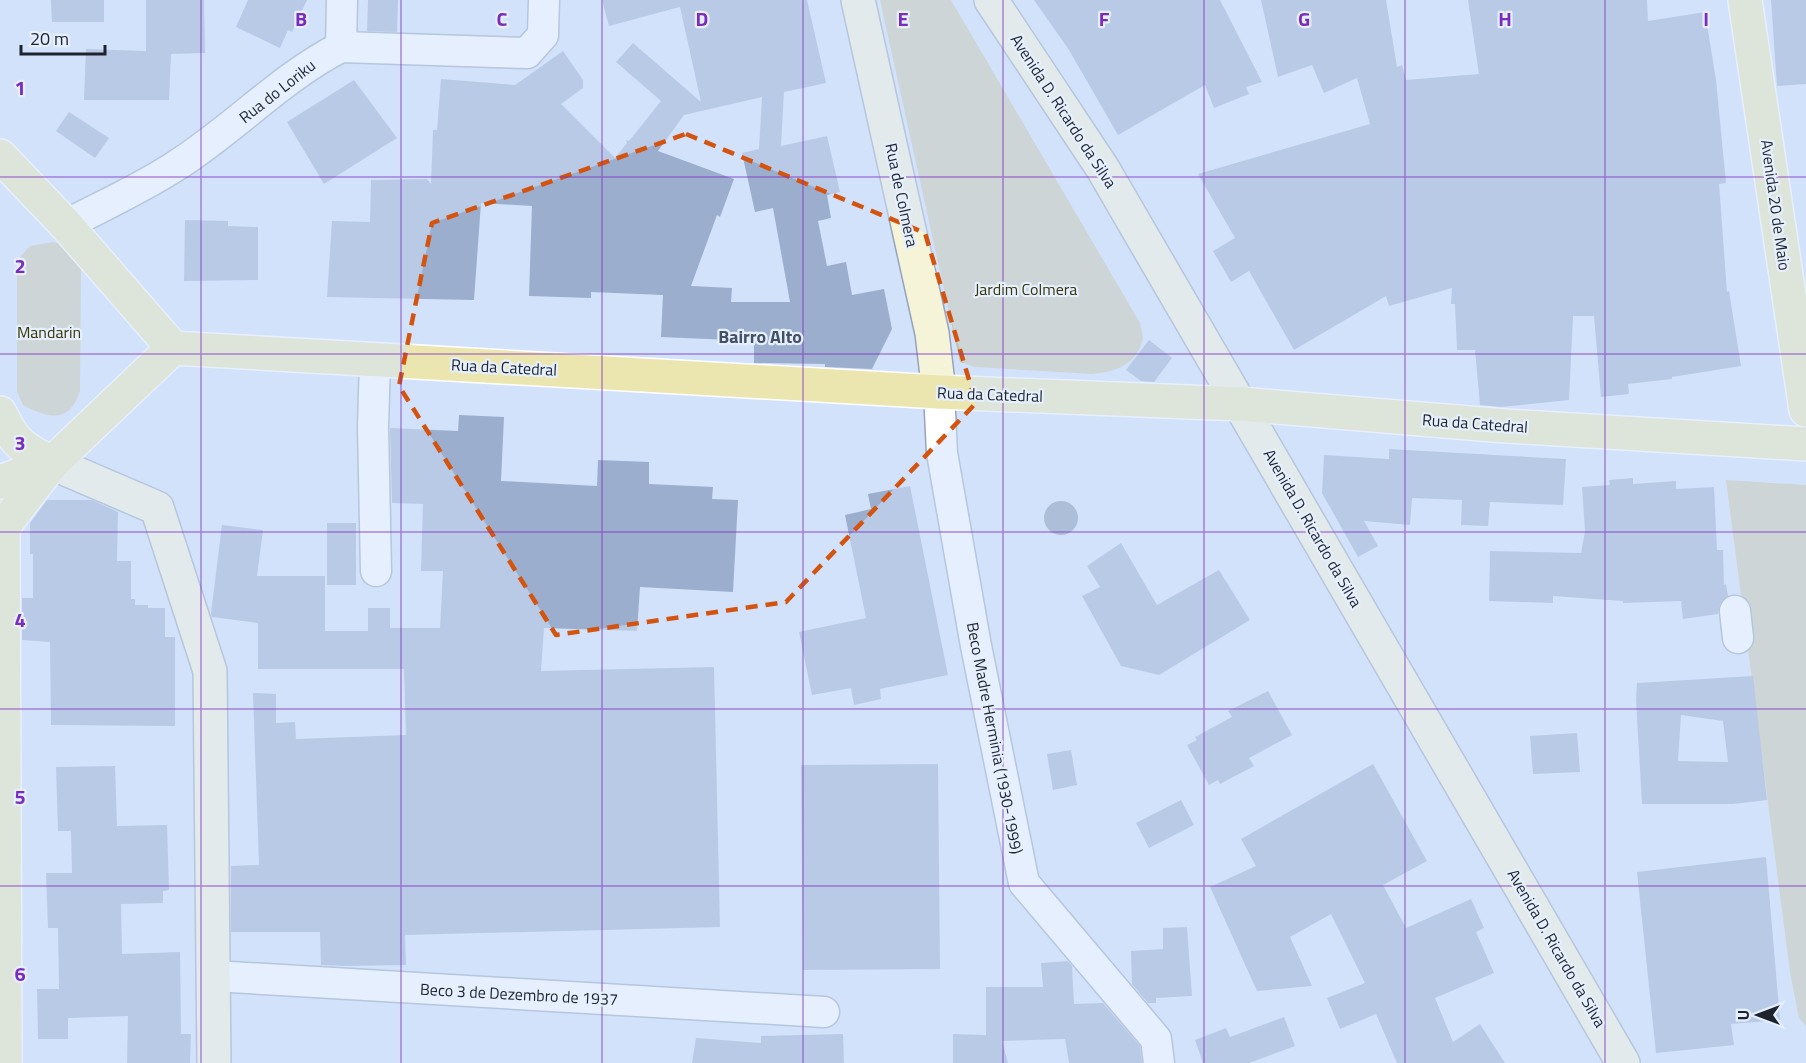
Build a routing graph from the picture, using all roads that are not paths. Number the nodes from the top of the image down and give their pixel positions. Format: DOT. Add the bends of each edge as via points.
graph roads {
  1 [pos="342,0"];
  2 [pos="544,0"];
  3 [pos="858,0"];
  4 [pos="991,0"];
  5 [pos="1745,0"];
  6 [pos="340,47"];
  7 [pos="0,156"];
  8 [pos="66,225"];
  9 [pos="173,348"];
  10 [pos="375,360"];
  11 [pos="939,392"];
  12 [pos="1240,404"];
  13 [pos="1806,410"];
  14 [pos="0,413"];
  15 [pos="1806,444"];
  16 [pos="52,463"];
  17 [pos="0,482"];
  18 [pos="376,571"];
  19 [pos="2,896"];
  20 [pos="214,976"];
  21 [pos="824,1012"];
  22 [pos="1157,1051"];
  23 [pos="5,1063"];
  24 [pos="214,1063"];
  25 [pos="1623,1063"];
  1 -- 6 [label="street"];
  2 -- 6 [label="street, Rua do Loriku" via="543,35 527,53"];
  3 -- 11 [label="street, Rua de Colmera" via="932,333"];
  4 -- 12 [label="street, Avenida D. Ricardo da Silva" via="1103,169"];
  5 -- 13 [label="main road, Avenida 20 de Maio"];
  6 -- 8 [label="street, Rua do Loriku" via="315,60 174,167"];
  7 -- 8 [label="main road"];
  8 -- 9 [label="main road"];
  9 -- 10 [label="main road, Rua da Catedral"];
  9 -- 16 [label="main road"];
  10 -- 11 [label="main road, Rua da Catedral"];
  10 -- 18 [label="street"];
  11 -- 12 [label="main road, Rua da Catedral"];
  11 -- 22 [label="street, Beco Madre Herminia (1930-1999)" via="942,453 1024,883"];
  12 -- 15 [label="main road, Rua da Catedral" via="1506,426"];
  12 -- 25 [label="street, Avenida D. Ricardo da Silva"];
  14 -- 16 [label="main road" via="26,450"];
  16 -- 17 [label="main road"];
  16 -- 19 [label="main road" via="3,527"];
  16 -- 20 [label="street" via="158,508 207,660"];
  19 -- 23 [label="main road"];
  20 -- 21 [label="street, Beco 3 de Dezembro de 1937"];
  20 -- 24 [label="street"];
}
